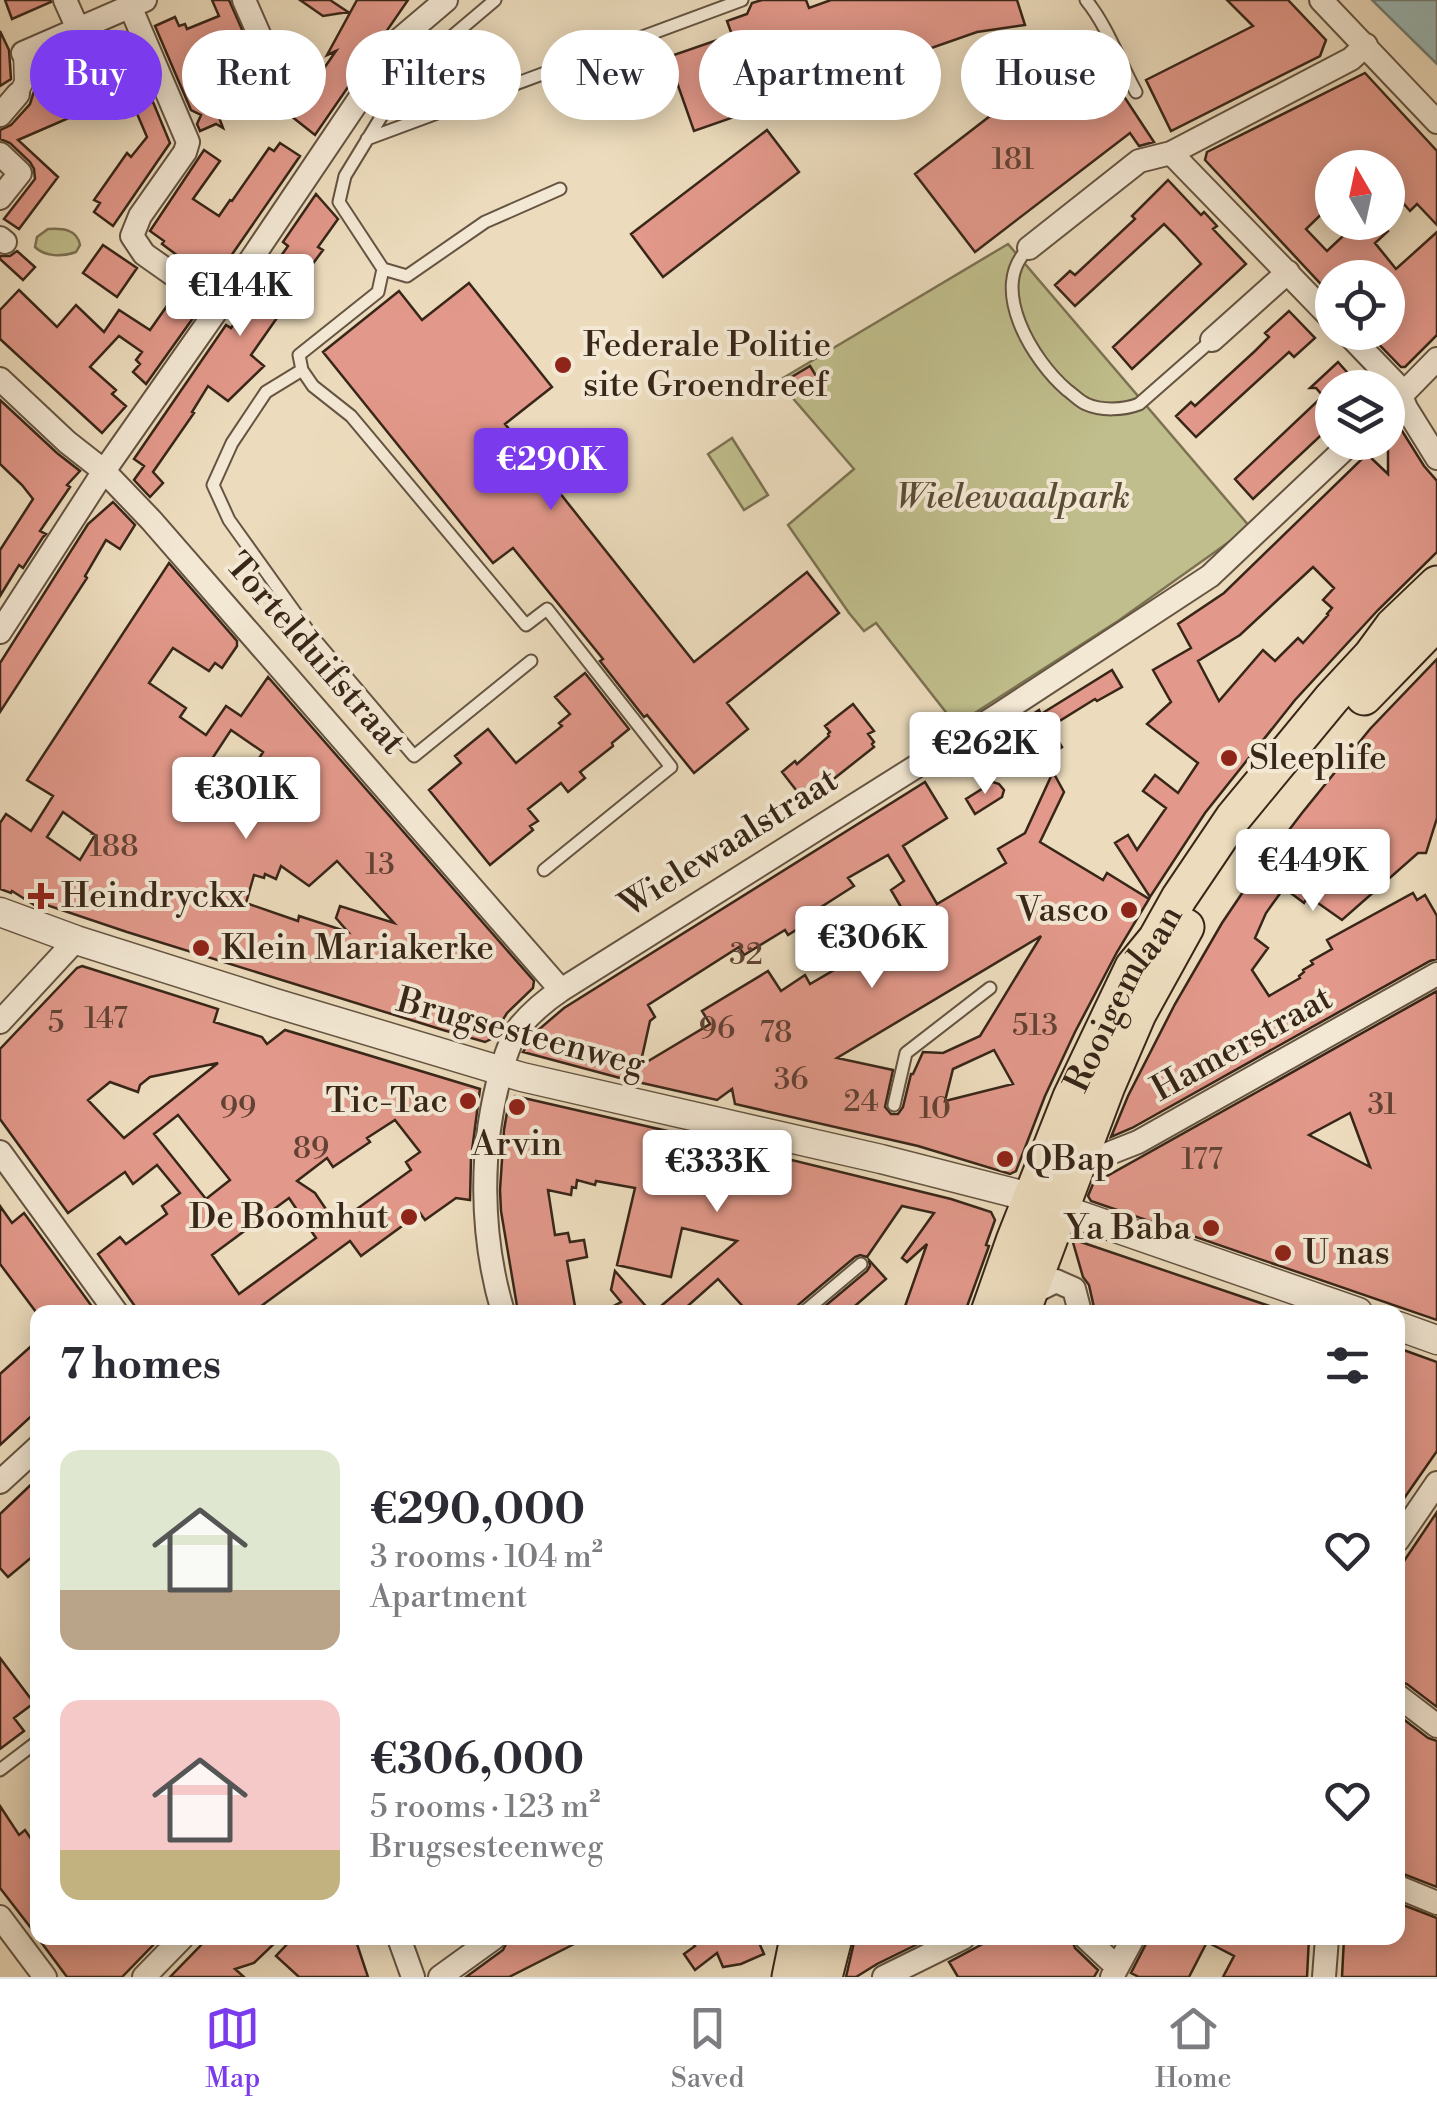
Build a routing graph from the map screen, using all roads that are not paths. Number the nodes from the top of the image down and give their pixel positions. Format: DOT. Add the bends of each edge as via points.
graph roads {
  1 [pos="65,0"];
  2 [pos="244,0"];
  3 [pos="495,0"];
  4 [pos="742,0"];
  5 [pos="1086,0"];
  6 [pos="1321,0"];
  7 [pos="439,2"];
  8 [pos="138,3"];
  9 [pos="78,29"];
  10 [pos="257,30"];
  11 [pos="1366,45"];
  12 [pos="23,53"];
  13 [pos="1136,92"];
  14 [pos="18,94"];
  15 [pos="0,114"];
  16 [pos="1437,122"];
  17 [pos="367,139"];
  18 [pos="1167,146"];
  19 [pos="0,154"];
  20 [pos="560,189"];
  21 [pos="0,198"];
  22 [pos="1028,248"];
  23 [pos="383,270"];
  24 [pos="1288,272"];
  25 [pos="1315,300"];
  26 [pos="220,307"];
  27 [pos="1212,340"];
  28 [pos="1363,350"];
  29 [pos="1437,359"];
  30 [pos="302,370"];
  31 [pos="1383,370"];
  32 [pos="0,379"];
  33 [pos="1405,391"];
  34 [pos="1405,408"];
  35 [pos="1437,458"];
  36 [pos="1333,460"];
  37 [pos="104,471"];
  38 [pos="1437,584"];
  39 [pos="1437,622"];
  40 [pos="0,632"];
  41 [pos="532,662"];
  42 [pos="544,870"];
  43 [pos="0,912"];
  44 [pos="76,940"];
  45 [pos="1437,974"];
  46 [pos="990,988"];
  47 [pos="561,990"];
  48 [pos="0,1022"];
  49 [pos="501,1071"];
  50 [pos="894,1105"];
  51 [pos="0,1152"];
  52 [pos="1077,1166"];
  53 [pos="1046,1204"];
  54 [pos="861,1264"];
  55 [pos="1025,1304"];
  56 [pos="111,1305"];
  57 [pos="501,1305"];
  58 [pos="812,1305"];
  59 [pos="993,1305"];
  60 [pos="1078,1305"];
  61 [pos="1338,1305"];
  62 [pos="1405,1329"];
  63 [pos="1437,1340"];
  64 [pos="30,1454"];
  65 [pos="0,1482"];
  66 [pos="1437,1483"];
  67 [pos="1405,1530"];
  68 [pos="1405,1701"];
  69 [pos="1437,1726"];
  70 [pos="30,1747"];
  71 [pos="0,1770"];
  72 [pos="1405,1889"];
  73 [pos="1437,1902"];
  74 [pos="0,1917"];
  75 [pos="175,1945"];
  76 [pos="402,1945"];
  77 [pos="484,1945"];
  78 [pos="832,1945"];
  79 [pos="949,1945"];
  80 [pos="1092,1945"];
  81 [pos="1129,1945"];
  82 [pos="1326,1945"];
  83 [pos="1115,1972"];
  84 [pos="45,1977"];
  85 [pos="144,1977"];
  86 [pos="413,1977"];
  87 [pos="440,1977"];
  88 [pos="824,1977"];
  89 [pos="884,1977"];
  90 [pos="1324,1977"];
  1 -- 9 [label="street"];
  2 -- 10 [label="street"];
  3 -- 17 [label="lane" via="392,99"];
  4 -- 17 [label="lane"];
  5 -- 13 [label="lane"];
  6 -- 11 [label="street"];
  7 -- 26 [label="street" via="399,40"];
  8 -- 9 [label="street"];
  8 -- 26 [label="street" via="188,142 132,236 144,254"];
  9 -- 12 [label="street"];
  11 -- 16 [label="street"];
  11 -- 18 [label="street"];
  12 -- 14 [label="street"];
  14 -- 15 [label="street"];
  17 -- 23 [label="lane" via="345,176 339,202"];
  18 -- 22 [label="street"];
  18 -- 24 [label="street"];
  19 -- 21 [label="street" via="20,173"];
  20 -- 23 [label="lane" via="485,222 407,276"];
  22 -- 27 [label="lane" via="1012,280 1025,338 1054,378 1085,404 1139,404"];
  23 -- 30 [label="lane" via="378,292 300,355"];
  24 -- 25 [label="street"];
  24 -- 27 [label="street"];
  26 -- 37 [label="street"];
  28 -- 31 [label="street"];
  29 -- 33 [label="street"];
  30 -- 41 [label="lane" via="266,392 213,485 229,520 312,636 414,756"];
  30 -- 42 [label="lane" via="351,416 526,625 546,609 672,767"];
  32 -- 37 [label="street, Tortelduifstraat"];
  34 -- 35 [label="street"];
  36 -- 47 [label="street, Wielewaalstraat" via="1210,576"];
  37 -- 40 [label="street"];
  37 -- 47 [label="street, Tortelduifstraat"];
  38 -- 53 [label="main road, Rooigemlaan" via="1393,626 1233,818 1132,967 1070,1097"];
  39 -- 52 [label="main road, Rooigemlaan" via="1252,830 1187,925 1138,1014"];
  43 -- 44 [label="street, Brugsesteenweg"];
  44 -- 48 [label="street"];
  44 -- 49 [label="street, Brugsesteenweg"];
  45 -- 52 [label="street, Hamerstraat" via="1138,1142"];
  46 -- 50 [label="lane" via="906,1053"];
  47 -- 49 [label="street, Wielewaalstraat" via="519,1028"];
  49 -- 53 [label="street, Brugsesteenweg" via="882,1154"];
  49 -- 57 [label="street, Wielewaalstraat" via="485,1178"];
  51 -- 56 [label="street"];
  52 -- 53 [label="main road, Rooigemlaan"];
  53 -- 55 [label="main road, Rooigemlaan"];
  53 -- 59 [label="main road, Rooigemlaan"];
  53 -- 61 [label="street, Brugsesteenweg"];
  54 -- 58 [label="lane"];
  55 -- 60 [label="street" via="1056,1281 1074,1289"];
  62 -- 63 [label="street"];
  64 -- 65 [label="street"];
  66 -- 67 [label="street"];
  68 -- 69 [label="street"];
  70 -- 71 [label="lane"];
  72 -- 73 [label="street"];
  74 -- 84 [label="street"];
  75 -- 85 [label="street"];
  76 -- 86 [label="street"];
  77 -- 87 [label="street"];
  78 -- 88 [label="main road"];
  79 -- 89 [label="street"];
  80 -- 83 [label="street"];
  81 -- 83 [label="street"];
  82 -- 90 [label="street"];
}
